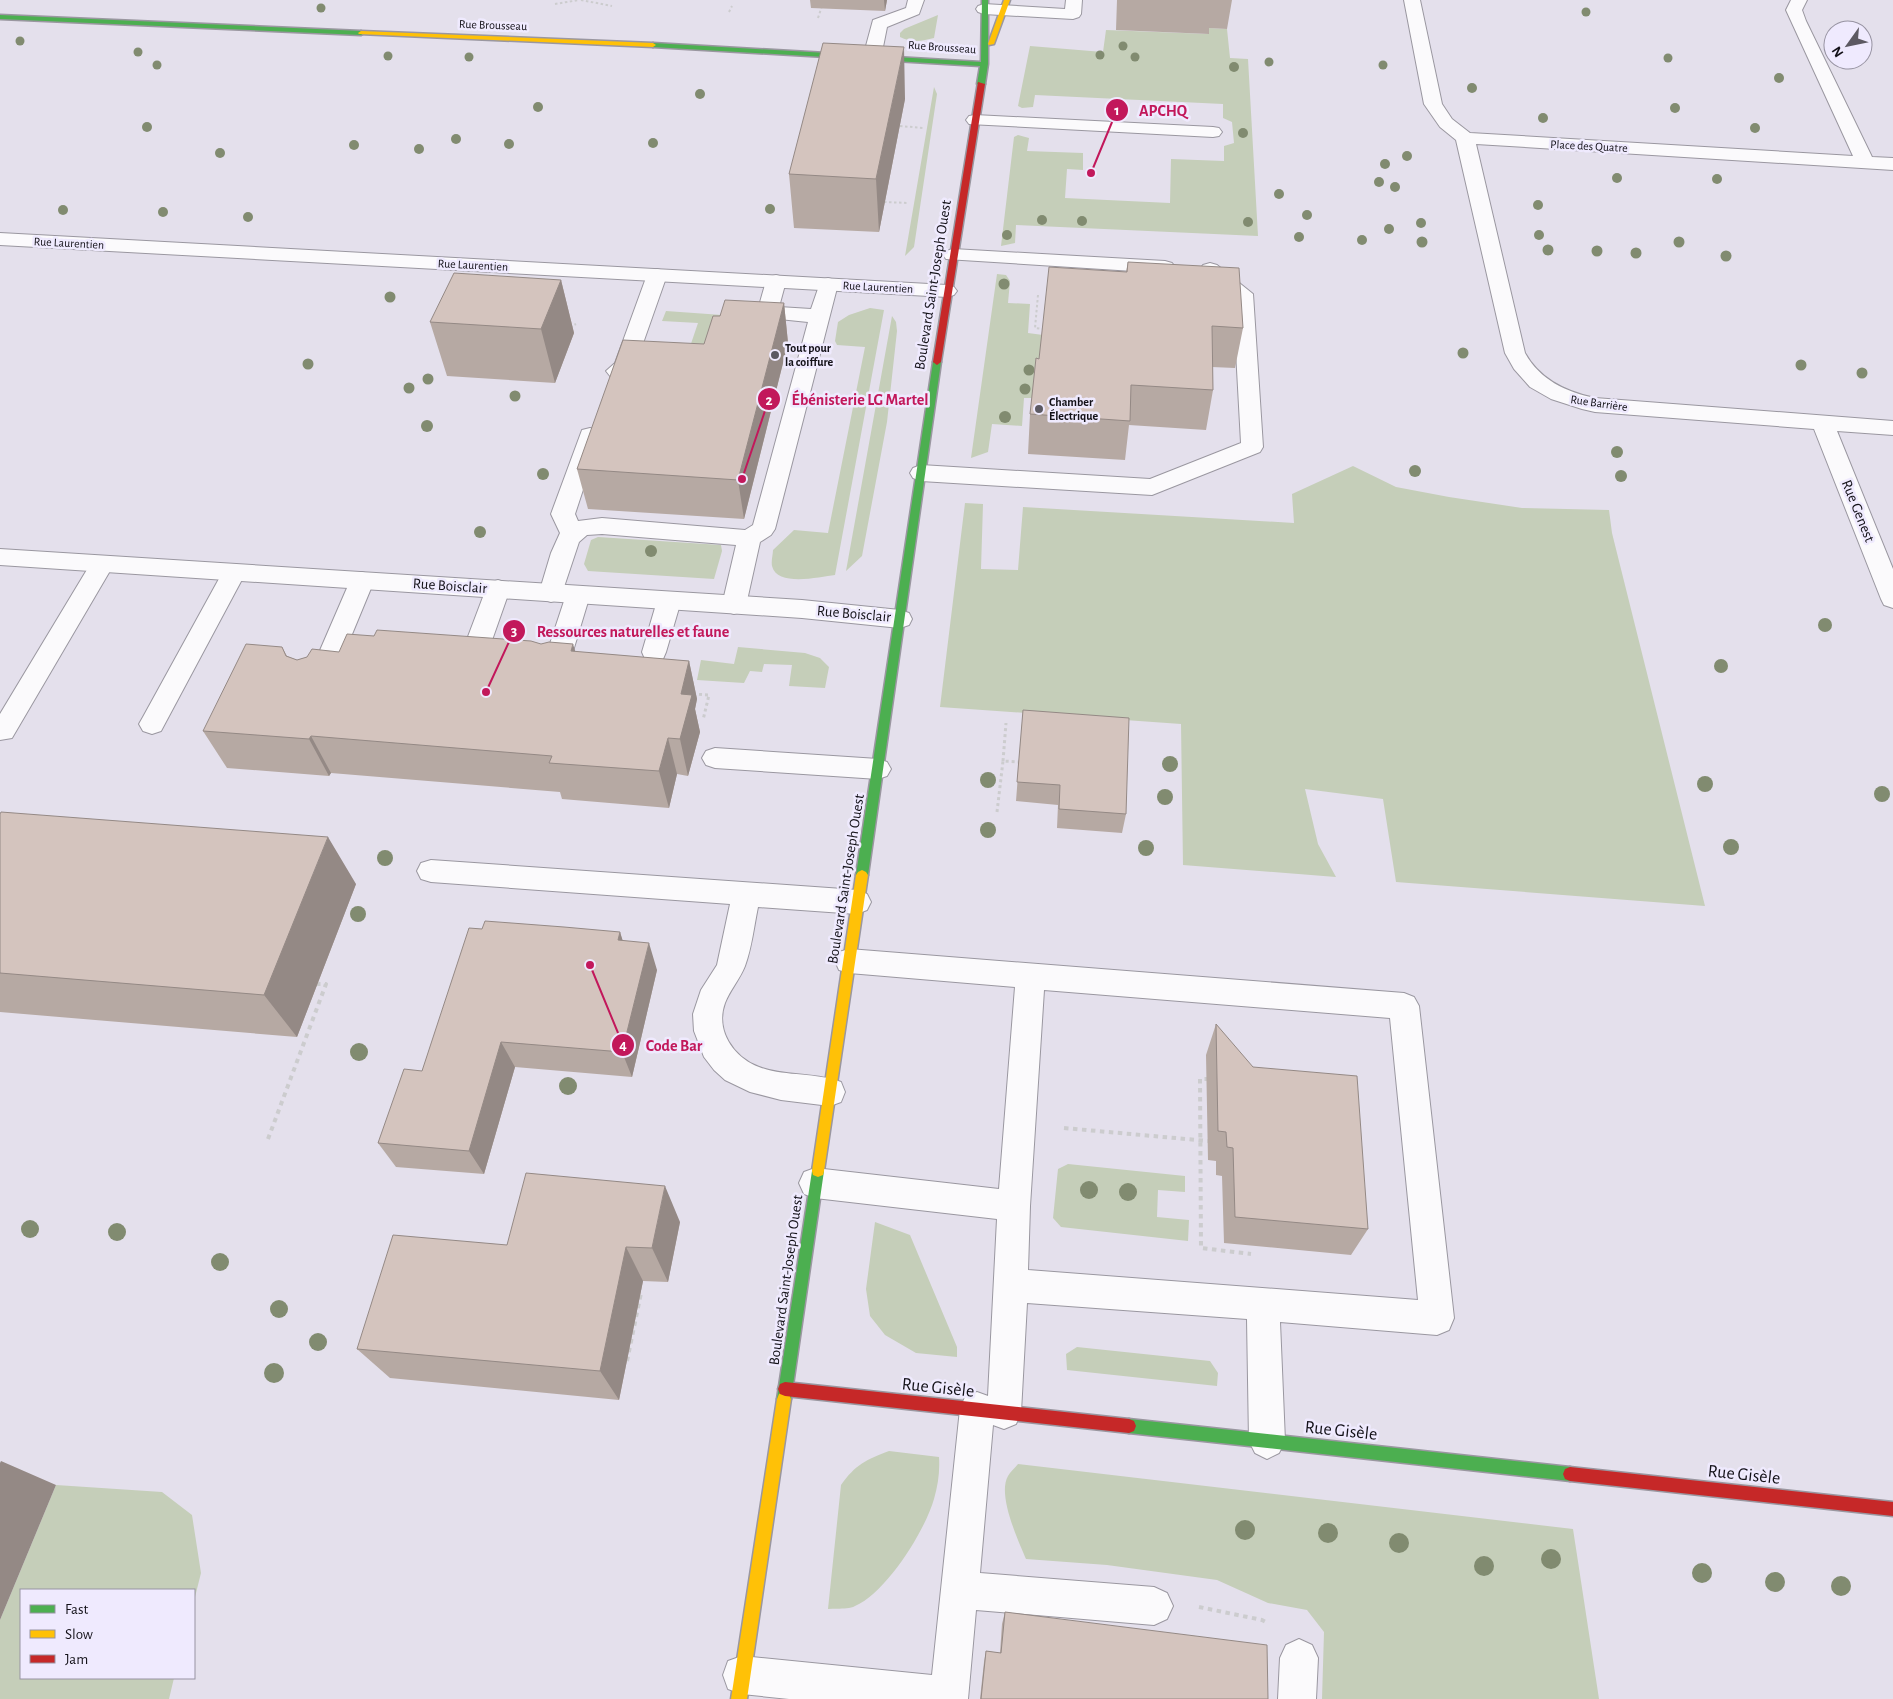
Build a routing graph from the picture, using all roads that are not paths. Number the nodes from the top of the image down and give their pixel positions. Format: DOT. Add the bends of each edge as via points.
graph roads {
  1 [pos="916,0"];
  2 [pos="1074,0"];
  3 [pos="1412,0"];
  4 [pos="1799,0"];
  5 [pos="984,2"];
  6 [pos="1005,4"];
  7 [pos="0,17"];
  8 [pos="872,57"];
  9 [pos="984,64"];
  10 [pos="975,120"];
  11 [pos="1213,132"];
  12 [pos="1465,138"];
  13 [pos="1866,162"];
  14 [pos="1893,164"];
  15 [pos="0,239"];
  16 [pos="953,255"];
  17 [pos="657,275"];
  18 [pos="776,281"];
  19 [pos="828,284"];
  20 [pos="947,291"];
  21 [pos="820,316"];
  22 [pos="608,384"];
  23 [pos="598,412"];
  24 [pos="1823,423"];
  25 [pos="1893,428"];
  26 [pos="921,473"];
  27 [pos="572,533"];
  28 [pos="749,538"];
  29 [pos="0,557"];
  30 [pos="102,564"];
  31 [pos="234,572"];
  32 [pos="362,581"];
  33 [pos="498,589"];
  34 [pos="551,593"];
  35 [pos="578,595"];
  36 [pos="1893,599"];
  37 [pos="669,601"];
  38 [pos="734,605"];
  39 [pos="900,618"];
  40 [pos="654,652"];
  41 [pos="471,663"];
  42 [pos="554,671"];
  43 [pos="317,686"];
  44 [pos="152,724"];
  45 [pos="3,731"];
  46 [pos="715,758"];
  47 [pos="878,769"];
  48 [pos="431,871"];
  49 [pos="746,895"];
  50 [pos="858,902"];
  51 [pos="849,961"];
  52 [pos="1030,976"];
  53 [pos="830,1092"];
  54 [pos="816,1183"];
  55 [pos="1014,1206"];
  56 [pos="1011,1285"];
  57 [pos="1263,1304"];
  58 [pos="785,1389"];
  59 [pos="991,1411"];
  60 [pos="1267,1441"];
  61 [pos="1893,1509"];
  62 [pos="960,1590"];
  63 [pos="1154,1606"];
  64 [pos="1299,1658"];
  65 [pos="741,1687"];
  66 [pos="949,1698"];
  67 [pos="1298,1699"];
  1 -- 8 [label="street" via="913,11 879,24"];
  2 -- 6 [label="street" via="1073,14"];
  3 -- 12 [label="street" via="1432,104 1446,123"];
  4 -- 13 [label="street" via="1794,10 1798,22"];
  5 -- 6 [label="street"];
  5 -- 9 [label="main road, Boulevard Saint-Joseph Ouest"];
  6 -- 9 [label="main road, Boulevard Saint-Joseph Ouest"];
  7 -- 8 [label="main road, Rue Brousseau"];
  8 -- 9 [label="main road, Rue Brousseau"];
  9 -- 10 [label="main road, Boulevard Saint-Joseph Ouest"];
  10 -- 11 [label="street"];
  10 -- 16 [label="main road, Boulevard Saint-Joseph Ouest"];
  12 -- 13 [label="street, Place des Quatre"];
  12 -- 24 [label="street, Rue Barrière" via="1515,353 1527,373 1547,390 1595,405"];
  13 -- 14 [label="street, Place des Quatre"];
  15 -- 17 [label="street, Rue Laurentien"];
  16 -- 20 [label="main road, Boulevard Saint-Joseph Ouest"];
  16 -- 26 [label="street" via="1212,269 1243,294 1252,446 1152,487"];
  17 -- 18 [label="street, Rue Laurentien"];
  17 -- 22 [label="street" via="624,366 611,374"];
  18 -- 19 [label="street, Rue Laurentien"];
  18 -- 21 [label="street" via="767,313"];
  19 -- 20 [label="street, Rue Laurentien"];
  19 -- 21 [label="street"];
  20 -- 26 [label="main road, Boulevard Saint-Joseph Ouest"];
  21 -- 28 [label="street" via="763,529"];
  23 -- 27 [label="street" via="563,514"];
  24 -- 25 [label="street, Rue Barrière"];
  24 -- 36 [label="street, Rue Genest"];
  26 -- 39 [label="main road, Boulevard Saint-Joseph Ouest"];
  27 -- 28 [label="street" via="602,526"];
  27 -- 34 [label="street"];
  28 -- 38 [label="street"];
  29 -- 30 [label="street, Rue Boisclair"];
  30 -- 31 [label="street, Rue Boisclair"];
  30 -- 45 [label="street"];
  31 -- 32 [label="street, Rue Boisclair"];
  31 -- 44 [label="street"];
  32 -- 33 [label="street, Rue Boisclair"];
  32 -- 43 [label="street"];
  33 -- 34 [label="street, Rue Boisclair"];
  33 -- 41 [label="street"];
  34 -- 35 [label="street, Rue Boisclair"];
  35 -- 37 [label="street, Rue Boisclair"];
  35 -- 42 [label="street"];
  37 -- 38 [label="street, Rue Boisclair"];
  37 -- 40 [label="street"];
  38 -- 39 [label="street, Rue Boisclair"];
  39 -- 47 [label="main road, Boulevard Saint-Joseph Ouest"];
  46 -- 47 [label="street"];
  47 -- 50 [label="main road, Boulevard Saint-Joseph Ouest"];
  48 -- 49 [label="street"];
  49 -- 50 [label="street"];
  49 -- 53 [label="street" via="730,967 714,992 708,1015 709,1037 721,1059 734,1071 762,1083"];
  50 -- 51 [label="main road, Boulevard Saint-Joseph Ouest"];
  51 -- 52 [label="street"];
  51 -- 53 [label="main road, Boulevard Saint-Joseph Ouest"];
  52 -- 55 [label="street"];
  52 -- 57 [label="street" via="1404,1006 1437,1318"];
  53 -- 54 [label="main road, Boulevard Saint-Joseph Ouest"];
  54 -- 55 [label="street"];
  54 -- 58 [label="main road, Boulevard Saint-Joseph Ouest"];
  55 -- 56 [label="street"];
  56 -- 57 [label="street"];
  56 -- 59 [label="street"];
  57 -- 60 [label="street"];
  58 -- 59 [label="main road, Rue Gisèle"];
  58 -- 65 [label="main road, Boulevard Saint-Joseph Ouest"];
  59 -- 60 [label="main road, Rue Gisèle"];
  59 -- 62 [label="street"];
  60 -- 61 [label="main road, Rue Gisèle"];
  62 -- 63 [label="street"];
  62 -- 66 [label="street"];
  64 -- 67 [label="street"];
  65 -- 66 [label="street"];
}
